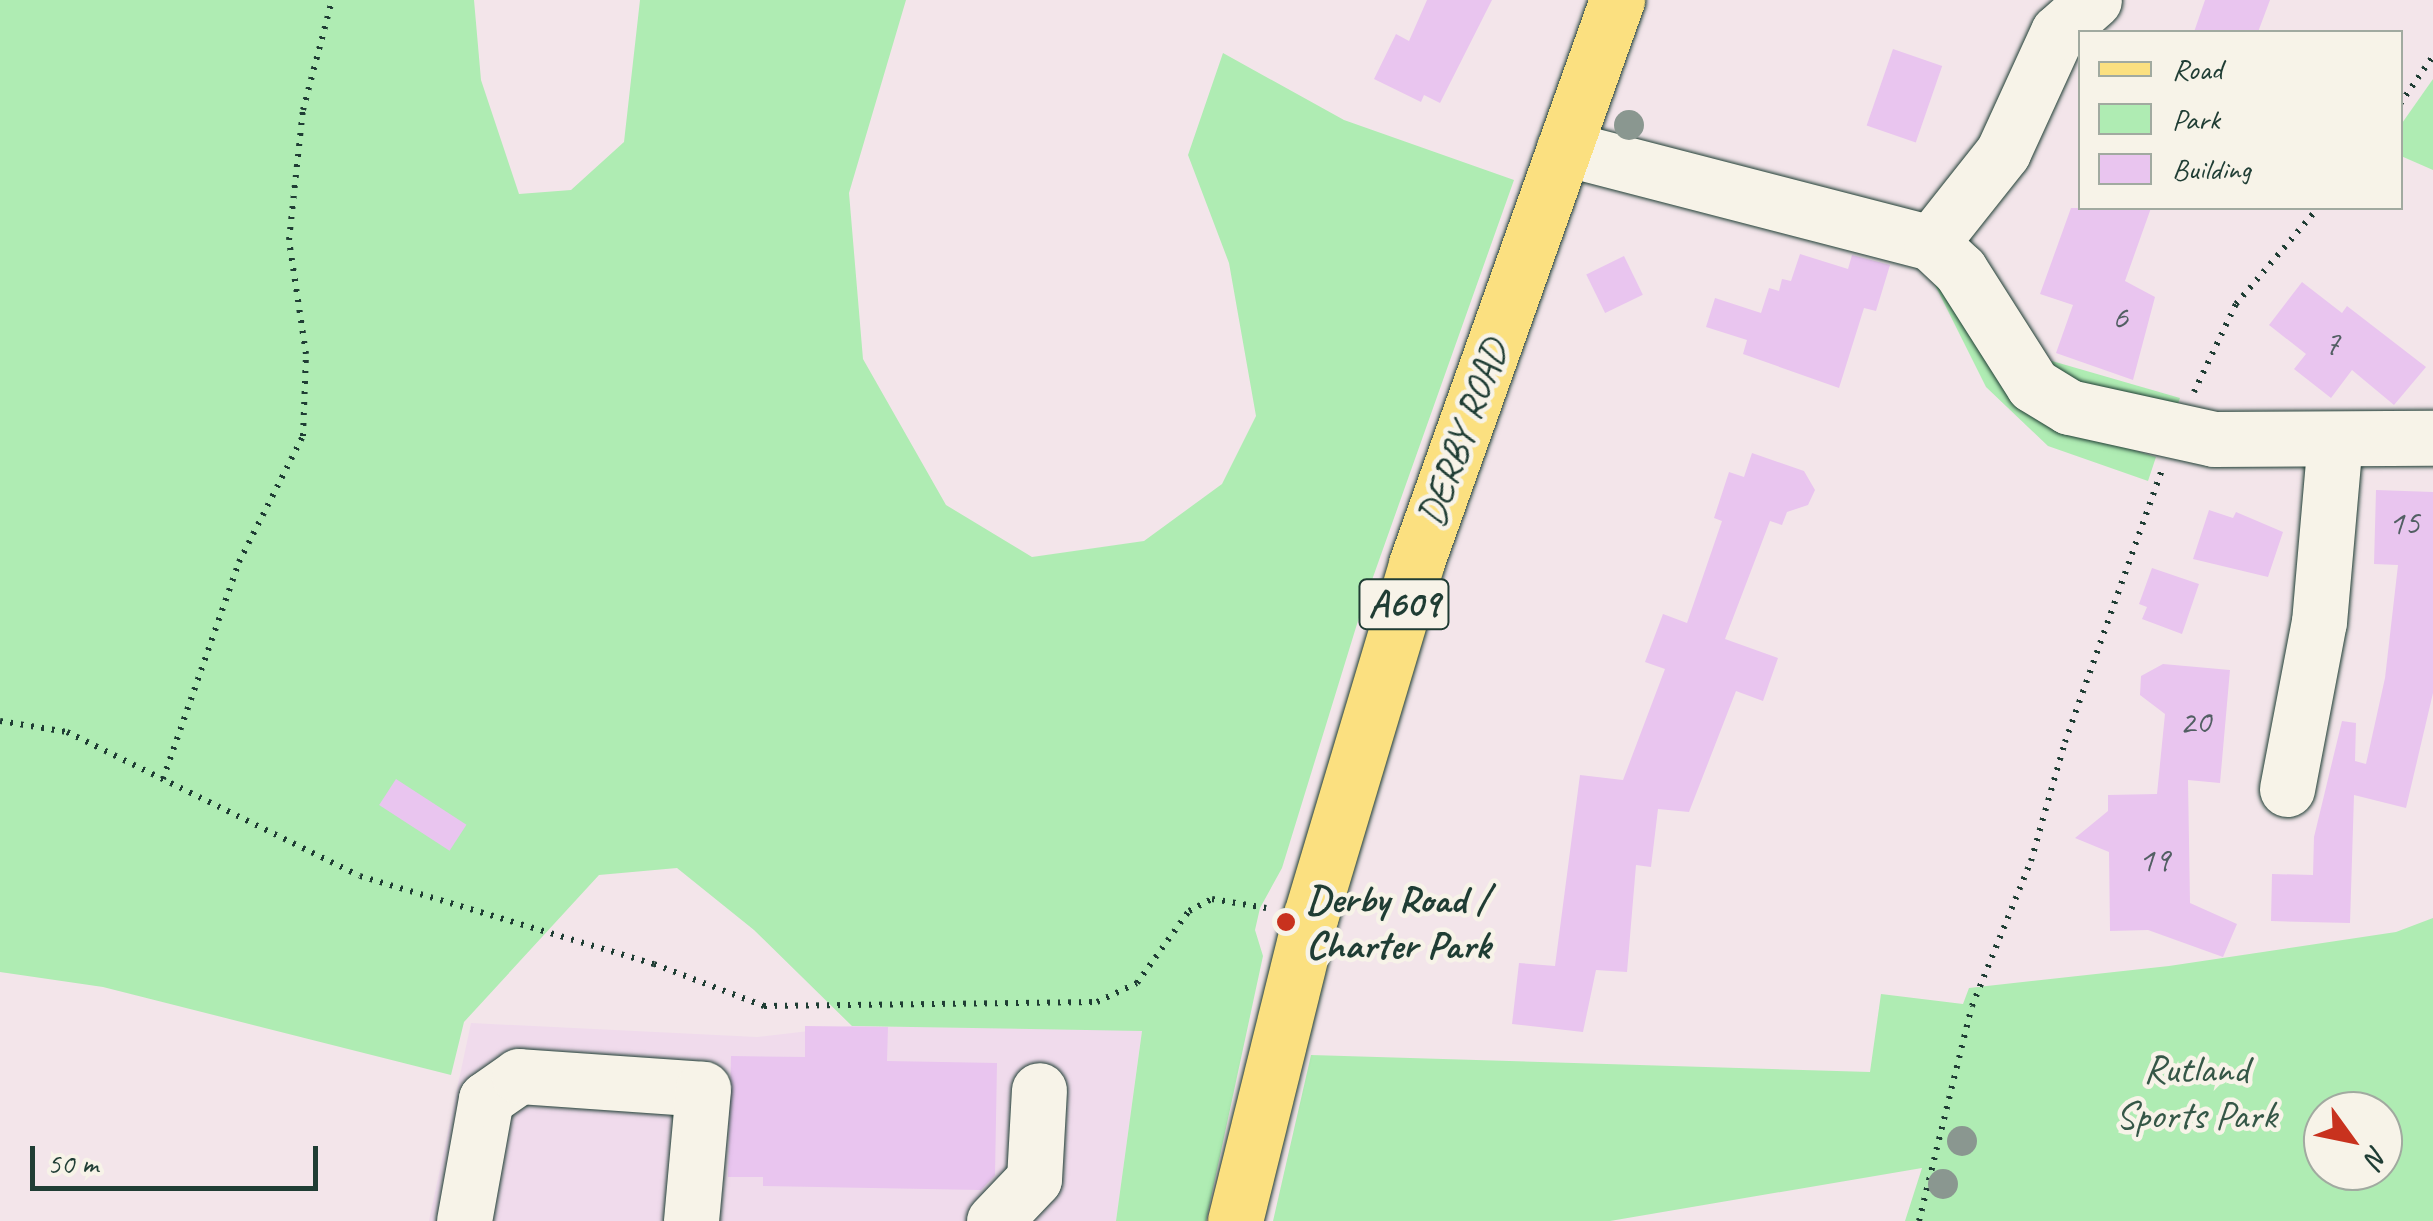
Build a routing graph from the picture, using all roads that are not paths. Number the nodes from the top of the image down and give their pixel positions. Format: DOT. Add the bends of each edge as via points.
graph roads {
  1 [pos="1617,0"];
  2 [pos="2094,0"];
  3 [pos="1564,148"];
  4 [pos="1931,242"];
  5 [pos="2433,438"];
  6 [pos="2335,440"];
  7 [pos="2287,789"];
  8 [pos="1039,1090"];
  9 [pos="464,1221"];
  10 [pos="692,1221"];
  11 [pos="994,1221"];
  12 [pos="1236,1221"];
  1 -- 3 [label="main road, DERBY ROAD / A609"];
  2 -- 4 [label="street" via="2058,32 2003,152"];
  3 -- 4 [label="street"];
  3 -- 12 [label="main road, DERBY ROAD / A609" via="1416,564 1312,915"];
  4 -- 6 [label="street" via="1960,270 2033,386 2069,407 2174,435 2274,444"];
  5 -- 6 [label="street"];
  6 -- 7 [label="street" via="2288,680"];
  8 -- 11 [label="street" via="1034,1179"];
  9 -- 10 [label="street" via="486,1099 519,1076 703,1088"];
}
